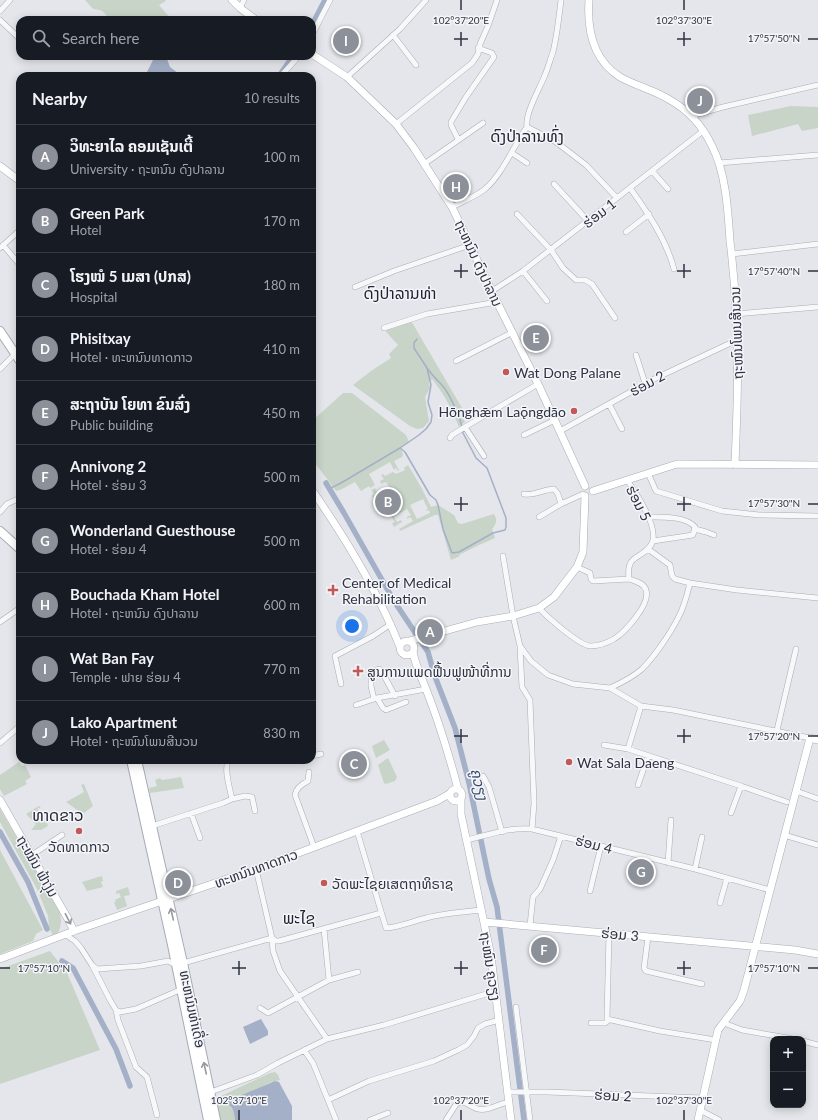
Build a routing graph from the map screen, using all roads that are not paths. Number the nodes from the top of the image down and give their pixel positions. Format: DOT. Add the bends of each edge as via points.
graph roads {
  1 [pos="10,0"];
  2 [pos="232,0"];
  3 [pos="244,0"];
  4 [pos="330,0"];
  5 [pos="426,0"];
  6 [pos="497,0"];
  7 [pos="561,0"];
  8 [pos="588,0"];
  9 [pos="240,8"];
  10 [pos="0,11"];
  11 [pos="251,16"];
  12 [pos="0,20"];
  13 [pos="316,27"];
  14 [pos="16,35"];
  15 [pos="393,35"];
  16 [pos="478,48"];
  17 [pos="316,57"];
  18 [pos="295,60"];
  19 [pos="416,65"];
  20 [pos="285,72"];
  21 [pos="347,77"];
  22 [pos="818,85"];
  23 [pos="691,116"];
  24 [pos="483,123"];
  25 [pos="396,124"];
  26 [pos="527,127"];
  27 [pos="703,131"];
  28 [pos="458,139"];
  29 [pos="512,153"];
  30 [pos="818,155"];
  31 [pos="528,163"];
  32 [pos="719,163"];
  33 [pos="424,164"];
  34 [pos="0,166"];
  35 [pos="652,171"];
  36 [pos="16,178"];
  37 [pos="554,184"];
  38 [pos="630,188"];
  39 [pos="668,189"];
  40 [pos="617,198"];
  41 [pos="452,207"];
  42 [pos="517,214"];
  43 [pos="648,214"];
  44 [pos="588,221"];
  45 [pos="626,232"];
  46 [pos="16,234"];
  47 [pos="818,244"];
  48 [pos="470,245"];
  49 [pos="2,247"];
  50 [pos="551,250"];
  51 [pos="732,254"];
  52 [pos="16,261"];
  53 [pos="674,269"];
  54 [pos="523,271"];
  55 [pos="355,287"];
  56 [pos="492,290"];
  57 [pos="547,301"];
  58 [pos="497,302"];
  59 [pos="818,307"];
  60 [pos="736,314"];
  61 [pos="615,318"];
  62 [pos="384,328"];
  63 [pos="512,332"];
  64 [pos="1,335"];
  65 [pos="736,340"];
  66 [pos="16,354"];
  67 [pos="636,355"];
  68 [pos="16,358"];
  69 [pos="456,361"];
  70 [pos="0,369"];
  71 [pos="538,384"];
  72 [pos="645,384"];
  73 [pos="609,404"];
  74 [pos="555,420"];
  75 [pos="467,426"];
  76 [pos="622,429"];
  77 [pos="560,431"];
  78 [pos="524,435"];
  79 [pos="450,438"];
  80 [pos="484,456"];
  81 [pos="735,465"];
  82 [pos="818,465"];
  83 [pos="648,473"];
  84 [pos="627,480"];
  85 [pos="584,492"];
  86 [pos="524,494"];
  87 [pos="316,496"];
  88 [pos="16,500"];
  89 [pos="561,504"];
  90 [pos="0,512"];
  91 [pos="818,516"];
  92 [pos="538,517"];
  93 [pos="648,517"];
  94 [pos="695,529"];
  95 [pos="0,531"];
  96 [pos="714,535"];
  97 [pos="653,541"];
  98 [pos="16,545"];
  99 [pos="648,549"];
  100 [pos="503,556"];
  101 [pos="577,567"];
  102 [pos="629,579"];
  103 [pos="690,583"];
  104 [pos="818,598"];
  105 [pos="538,608"];
  106 [pos="16,611"];
  107 [pos="513,616"];
  108 [pos="0,622"];
  109 [pos="391,624"];
  110 [pos="412,644"];
  111 [pos="520,646"];
  112 [pos="400,647"];
  113 [pos="796,649"];
  114 [pos="403,654"];
  115 [pos="417,670"];
  116 [pos="341,684"];
  117 [pos="610,688"];
  118 [pos="426,689"];
  119 [pos="395,696"];
  120 [pos="376,699"];
  121 [pos="406,702"];
  122 [pos="356,705"];
  123 [pos="641,706"];
  124 [pos="16,729"];
  125 [pos="777,730"];
  126 [pos="810,738"];
  127 [pos="818,740"];
  128 [pos="0,742"];
  129 [pos="604,745"];
  130 [pos="628,749"];
  131 [pos="321,754"];
  132 [pos="316,755"];
  133 [pos="648,756"];
  134 [pos="132,764"];
  135 [pos="138,764"];
  136 [pos="228,764"];
  137 [pos="453,769"];
  138 [pos="309,772"];
  139 [pos="483,776"];
  140 [pos="638,785"];
  141 [pos="741,786"];
  142 [pos="458,789"];
  143 [pos="796,791"];
  144 [pos="451,796"];
  145 [pos="232,798"];
  146 [pos="461,798"];
  147 [pos="818,799"];
  148 [pos="0,800"];
  149 [pos="787,802"];
  150 [pos="255,812"];
  151 [pos="192,813"];
  152 [pos="731,813"];
  153 [pos="461,814"];
  154 [pos="671,820"];
  155 [pos="152,826"];
  156 [pos="532,829"];
  157 [pos="356,831"];
  158 [pos="502,832"];
  159 [pos="62,835"];
  160 [pos="784,835"];
  161 [pos="561,836"];
  162 [pos="702,837"];
  163 [pos="200,838"];
  164 [pos="469,840"];
  165 [pos="818,845"];
  166 [pos="601,846"];
  167 [pos="314,847"];
  168 [pos="32,854"];
  169 [pos="668,863"];
  170 [pos="256,869"];
  171 [pos="695,870"];
  172 [pos="727,878"];
  173 [pos="770,890"];
  174 [pos="590,891"];
  175 [pos="165,900"];
  176 [pos="720,903"];
  177 [pos="482,910"];
  178 [pos="381,913"];
  179 [pos="487,922"];
  180 [pos="530,925"];
  181 [pos="324,929"];
  182 [pos="74,931"];
  183 [pos="609,933"];
  184 [pos="66,935"];
  185 [pos="648,937"];
  186 [pos="272,938"];
  187 [pos="755,946"];
  188 [pos="818,954"];
  189 [pos="0,959"];
  190 [pos="92,964"];
  191 [pos="180,964"];
  192 [pos="358,972"];
  193 [pos="329,980"];
  194 [pos="702,984"];
  195 [pos="182,989"];
  196 [pos="496,992"];
  197 [pos="299,997"];
  198 [pos="516,1007"];
  199 [pos="260,1008"];
  200 [pos="116,1010"];
  201 [pos="499,1020"];
  202 [pos="609,1020"];
  203 [pos="591,1022"];
  204 [pos="724,1022"];
  205 [pos="776,1036"];
  206 [pos="327,1039"];
  207 [pos="716,1040"];
  208 [pos="806,1042"];
  209 [pos="818,1045"];
  210 [pos="304,1050"];
  211 [pos="510,1092"];
  212 [pos="207,1093"];
  213 [pos="525,1093"];
  214 [pos="702,1098"];
  215 [pos="328,1100"];
  216 [pos="509,1102"];
  217 [pos="700,1110"];
  218 [pos="388,1113"];
  219 [pos="157,1115"];
  220 [pos="208,1120"];
  221 [pos="216,1120"];
  222 [pos="336,1120"];
  223 [pos="370,1120"];
  224 [pos="446,1120"];
  225 [pos="511,1120"];
  226 [pos="530,1120"];
  227 [pos="698,1120"];
  228 [pos="719,1120"];
  1 -- 10 [label="street"];
  2 -- 9 [label="street"];
  3 -- 9 [label="street"];
  4 -- 13 [label="street"];
  5 -- 15 [label="street"];
  6 -- 16 [label="street"];
  7 -- 26 [label="street" via="553,52 529,113"];
  8 -- 23 [label="street, ຖະໜົນໂພນສີນວນ" via="590,36 607,67 621,77 669,99"];
  9 -- 11 [label="street"];
  12 -- 14 [label="street"];
  15 -- 19 [label="street"];
  15 -- 21 [label="street"];
  16 -- 25 [label="street" via="478,54 466,68"];
  16 -- 28 [label="street" via="492,53 494,57 451,122"];
  17 -- 21 [label="street, ຖະຫນົນ ດົງປາລານ"];
  18 -- 20 [label="street"];
  21 -- 25 [label="street, ຖະຫນົນ ດົງປາລານ"];
  22 -- 23 [label="street"];
  23 -- 27 [label="street, ຖະໜົນໂພນສີນວນ"];
  24 -- 28 [label="street"];
  25 -- 33 [label="street, ຖະຫນົນ ດົງປາລານ"];
  26 -- 29 [label="street"];
  26 -- 40 [label="street" via="556,142 586,165"];
  27 -- 32 [label="street, ຖະໜົນໂພນສີນວນ"];
  27 -- 35 [label="street, ຮ່ອມ 1"];
  28 -- 33 [label="street"];
  29 -- 31 [label="street"];
  29 -- 41 [label="street" via="486,188"];
  30 -- 32 [label="street"];
  32 -- 51 [label="street, ຖະໜົນໂພນສີນວນ"];
  33 -- 41 [label="street, ຖະຫນົນ ດົງປາລານ"];
  34 -- 36 [label="street"];
  35 -- 38 [label="street, ຮ່ອມ 1"];
  35 -- 39 [label="street"];
  37 -- 44 [label="street"];
  38 -- 40 [label="street, ຮ່ອມ 1"];
  38 -- 43 [label="street"];
  40 -- 44 [label="street, ຮ່ອມ 1"];
  41 -- 48 [label="street, ຖະຫນົນ ດົງປາລານ"];
  42 -- 50 [label="street"];
  43 -- 45 [label="street"];
  43 -- 53 [label="street" via="669,252"];
  44 -- 50 [label="street, ຮ່ອມ 1"];
  46 -- 49 [label="street"];
  47 -- 51 [label="street"];
  48 -- 55 [label="street"];
  48 -- 56 [label="street, ຖະຫນົນ ດົງປາລານ"];
  49 -- 52 [label="street"];
  50 -- 54 [label="street, ຮ່ອມ 1"];
  50 -- 61 [label="street" via="563,268 576,280 585,280 592,284"];
  51 -- 60 [label="street, ຖະໜົນໂພນສີນວນ"];
  54 -- 56 [label="street, ຮ່ອມ 1"];
  54 -- 57 [label="street"];
  56 -- 58 [label="street, ຖະຫນົນ ດົງປາລານ"];
  58 -- 62 [label="street" via="427,314"];
  58 -- 63 [label="street, ຖະຫນົນ ດົງປາລານ"];
  59 -- 60 [label="street"];
  60 -- 65 [label="street, ຖະໜົນໂພນສີນວນ"];
  63 -- 69 [label="street"];
  63 -- 71 [label="street, ຖະຫນົນ ດົງປາລານ"];
  64 -- 66 [label="main road"];
  65 -- 72 [label="street, ຮ່ອມ 2"];
  65 -- 81 [label="street, ຖະໜົນໂພນສີນວນ" via="738,398"];
  67 -- 72 [label="street"];
  68 -- 70 [label="street"];
  71 -- 74 [label="street, ຖະຫນົນ ດົງປາລານ"];
  71 -- 75 [label="street"];
  72 -- 73 [label="street, ຮ່ອມ 2"];
  73 -- 76 [label="street"];
  73 -- 77 [label="street, ຮ່ອມ 2"];
  74 -- 77 [label="street, ຖະຫນົນ ດົງປາລານ"];
  74 -- 78 [label="street"];
  75 -- 79 [label="street"];
  75 -- 80 [label="street"];
  77 -- 85 [label="street, ຖະຫນົນ ດົງປາລານ"];
  81 -- 82 [label="street"];
  81 -- 83 [label="street" via="678,464"];
  83 -- 84 [label="street"];
  83 -- 91 [label="street" via="656,490 708,508 759,515"];
  84 -- 85 [label="street" via="593,490 590,496"];
  84 -- 93 [label="street, ຮ່ອມ 5"];
  85 -- 89 [label="street"];
  85 -- 101 [label="street, ຖະຫນົນ ດົງປາລານ" via="582,552"];
  86 -- 89 [label="street" via="534,495 554,488"];
  87 -- 109 [label="street" via="357,561"];
  88 -- 90 [label="street" via="7,504"];
  89 -- 92 [label="street"];
  93 -- 94 [label="street" via="682,520 693,524"];
  93 -- 97 [label="street, ຮ່ອມ 5"];
  94 -- 96 [label="street"];
  94 -- 97 [label="street" via="691,536"];
  95 -- 98 [label="main road"];
  97 -- 99 [label="street"];
  99 -- 102 [label="street" via="632,559"];
  99 -- 103 [label="street" via="671,566 675,579"];
  100 -- 107 [label="street"];
  101 -- 102 [label="street" via="590,573 593,581"];
  101 -- 105 [label="street, ຖະຫນົນ ດົງປາລານ" via="554,597"];
  102 -- 105 [label="street" via="644,586 645,603 627,628 608,642 590,646 581,643"];
  103 -- 104 [label="street"];
  103 -- 117 [label="street" via="678,618 650,658 638,672"];
  105 -- 107 [label="street, ຖະຫນົນ ດົງປາລານ"];
  106 -- 108 [label="street"];
  107 -- 110 [label="street, ຖະຫນົນ ດົງປາລານ" via="470,624 426,637"];
  107 -- 111 [label="street"];
  109 -- 110 [label="street"];
  109 -- 112 [label="street"];
  109 -- 116 [label="street" via="335,656"];
  110 -- 112 [label="street" via="402,643"];
  110 -- 114 [label="street, ຖະຫນົນ ດົງປາລານ" via="408,655"];
  110 -- 115 [label="street"];
  111 -- 117 [label="street" via="548,675 573,684"];
  111 -- 156 [label="street" via="522,687 530,700 534,803"];
  112 -- 114 [label="street"];
  113 -- 125 [label="street"];
  114 -- 115 [label="street"];
  115 -- 118 [label="street"];
  117 -- 123 [label="street"];
  118 -- 119 [label="street"];
  118 -- 137 [label="street"];
  119 -- 120 [label="street"];
  119 -- 120 [label="street" via="379,669 371,672 371,686"];
  120 -- 121 [label="street" via="386,710"];
  120 -- 122 [label="street"];
  123 -- 125 [label="street"];
  123 -- 130 [label="street"];
  124 -- 128 [label="street"];
  125 -- 126 [label="street"];
  126 -- 127 [label="street"];
  126 -- 143 [label="street"];
  129 -- 130 [label="street"];
  130 -- 133 [label="street"];
  131 -- 132 [label="street"];
  133 -- 140 [label="street"];
  133 -- 141 [label="street"];
  134 -- 175 [label="main road"];
  135 -- 155 [label="main road"];
  136 -- 145 [label="street" via="226,770"];
  137 -- 142 [label="street"];
  137 -- 144 [label="street"];
  138 -- 167 [label="street" via="308,781 295,794"];
  139 -- 158 [label="street" via="489,787"];
  141 -- 149 [label="street"];
  141 -- 152 [label="street"];
  142 -- 144 [label="street" via="454,789"];
  142 -- 146 [label="street, ຖະໜົນ ຄູວຽງ"];
  143 -- 147 [label="street"];
  143 -- 160 [label="street"];
  144 -- 146 [label="street" via="459,800"];
  144 -- 153 [label="street, ຖະໜົນ ຄູວຽງ"];
  144 -- 157 [label="street, ທະຫນົນທາດກາວ"];
  145 -- 150 [label="street" via="252,797"];
  145 -- 151 [label="street"];
  146 -- 153 [label="street, ຖະໜົນ ຄູວຽງ"];
  148 -- 168 [label="street, ຖະໝົນ ຟ້າງຸ່ມ"];
  151 -- 155 [label="street"];
  151 -- 163 [label="street"];
  153 -- 164 [label="street, ຖະໜົນ ຄູວຽງ"];
  154 -- 169 [label="street"];
  155 -- 175 [label="main road"];
  156 -- 158 [label="street, ຮ່ອມ 4"];
  156 -- 161 [label="street, ຮ່ອມ 4"];
  157 -- 167 [label="street, ທະຫນົນທາດກາວ"];
  157 -- 178 [label="street"];
  158 -- 164 [label="street, ຮ່ອມ 4"];
  159 -- 168 [label="street"];
  160 -- 165 [label="street"];
  160 -- 173 [label="street"];
  161 -- 166 [label="street, ຮ່ອມ 4"];
  161 -- 180 [label="street" via="540,889 533,897"];
  162 -- 171 [label="street"];
  164 -- 177 [label="street, ຖະໜົນ ຄູວຽງ"];
  166 -- 169 [label="street, ຮ່ອມ 4"];
  166 -- 174 [label="street"];
  167 -- 170 [label="street, ທະຫນົນທາດກາວ"];
  168 -- 182 [label="street, ຖະໝົນ ຟ້າງຸ່ມ, one-way"];
  169 -- 171 [label="street, ຮ່ອມ 4"];
  170 -- 175 [label="street, ທະຫນົນທາດກາວ"];
  170 -- 186 [label="street"];
  171 -- 172 [label="street, ຮ່ອມ 4"];
  172 -- 173 [label="street, ຮ່ອມ 4"];
  172 -- 176 [label="street"];
  173 -- 187 [label="street"];
  175 -- 182 [label="street, ທະຫນົນທາດກາວ"];
  175 -- 191 [label="main road, ທະຫນົນທ່າເດື່ອ"];
  177 -- 178 [label="street" via="445,914 386,928"];
  177 -- 179 [label="street, ຖະໜົນ ຄູວຽງ"];
  178 -- 181 [label="street"];
  179 -- 180 [label="street, ຮ່ອມ 3"];
  179 -- 196 [label="street, ຖະໜົນ ຄູວຽງ"];
  180 -- 183 [label="street, ຮ່ອມ 3"];
  181 -- 186 [label="street" via="279,941"];
  181 -- 193 [label="street"];
  182 -- 184 [label="street, ທະຫນົນທາດກາວ"];
  183 -- 185 [label="street, ຮ່ອມ 3"];
  183 -- 202 [label="street" via="606,1018"];
  184 -- 189 [label="street, ທະຫນົນທາດກາວ"];
  184 -- 190 [label="street" via="76,941"];
  185 -- 187 [label="street, ຮ່ອມ 3"];
  185 -- 194 [label="street" via="644,968 646,971"];
  186 -- 191 [label="street"];
  186 -- 197 [label="street" via="273,951 280,971"];
  187 -- 188 [label="street, ຮ່ອມ 3"];
  187 -- 204 [label="street" via="740,1001"];
  190 -- 191 [label="street" via="97,969 106,970 168,961"];
  190 -- 200 [label="street"];
  191 -- 195 [label="main road, ທະຫນົນທ່າເດື່ອ"];
  212 -- 191 [label="main road, ທະຫນົນທ່າເດື່ອ, one-way"];
  192 -- 193 [label="street"];
  193 -- 197 [label="street"];
  195 -- 200 [label="street" via="136,1009 120,1012"];
  195 -- 212 [label="main road, ທະຫນົນທ່າເດື່ອ"];
  196 -- 201 [label="street, ຖະໜົນ ຄູວຽງ"];
  196 -- 206 [label="street"];
  197 -- 199 [label="street" via="268,1013"];
  197 -- 206 [label="street"];
  198 -- 213 [label="street"];
  200 -- 219 [label="street" via="136,1067 147,1077"];
  201 -- 211 [label="street, ຖະໜົນ ຄູວຽງ"];
  201 -- 215 [label="street" via="478,1028 467,1045 458,1050 434,1061 369,1081"];
  202 -- 203 [label="street" via="605,1023"];
  202 -- 207 [label="street"];
  204 -- 205 [label="street" via="742,1030"];
  204 -- 207 [label="street" via="718,1030"];
  206 -- 210 [label="street"];
  207 -- 214 [label="street"];
  208 -- 209 [label="street"];
  210 -- 212 [label="street" via="257,1075"];
  210 -- 215 [label="street" via="313,1063"];
  211 -- 213 [label="street, ຮ່ອມ 2"];
  211 -- 216 [label="street, ຖະໜົນ ຄູວຽງ"];
  212 -- 220 [label="main road, ທະຫນົນທ່າເດື່ອ"];
  212 -- 221 [label="main road, ທະຫນົນທ່າເດື່ອ"];
  213 -- 214 [label="street, ຮ່ອມ 2"];
  213 -- 226 [label="street"];
  214 -- 217 [label="street"];
  215 -- 222 [label="street"];
  216 -- 224 [label="street" via="479,1110 460,1102"];
  216 -- 225 [label="street, ຖະໜົນ ຄູວຽງ"];
  217 -- 227 [label="street"];
  217 -- 228 [label="street"];
  218 -- 223 [label="street"];
}
